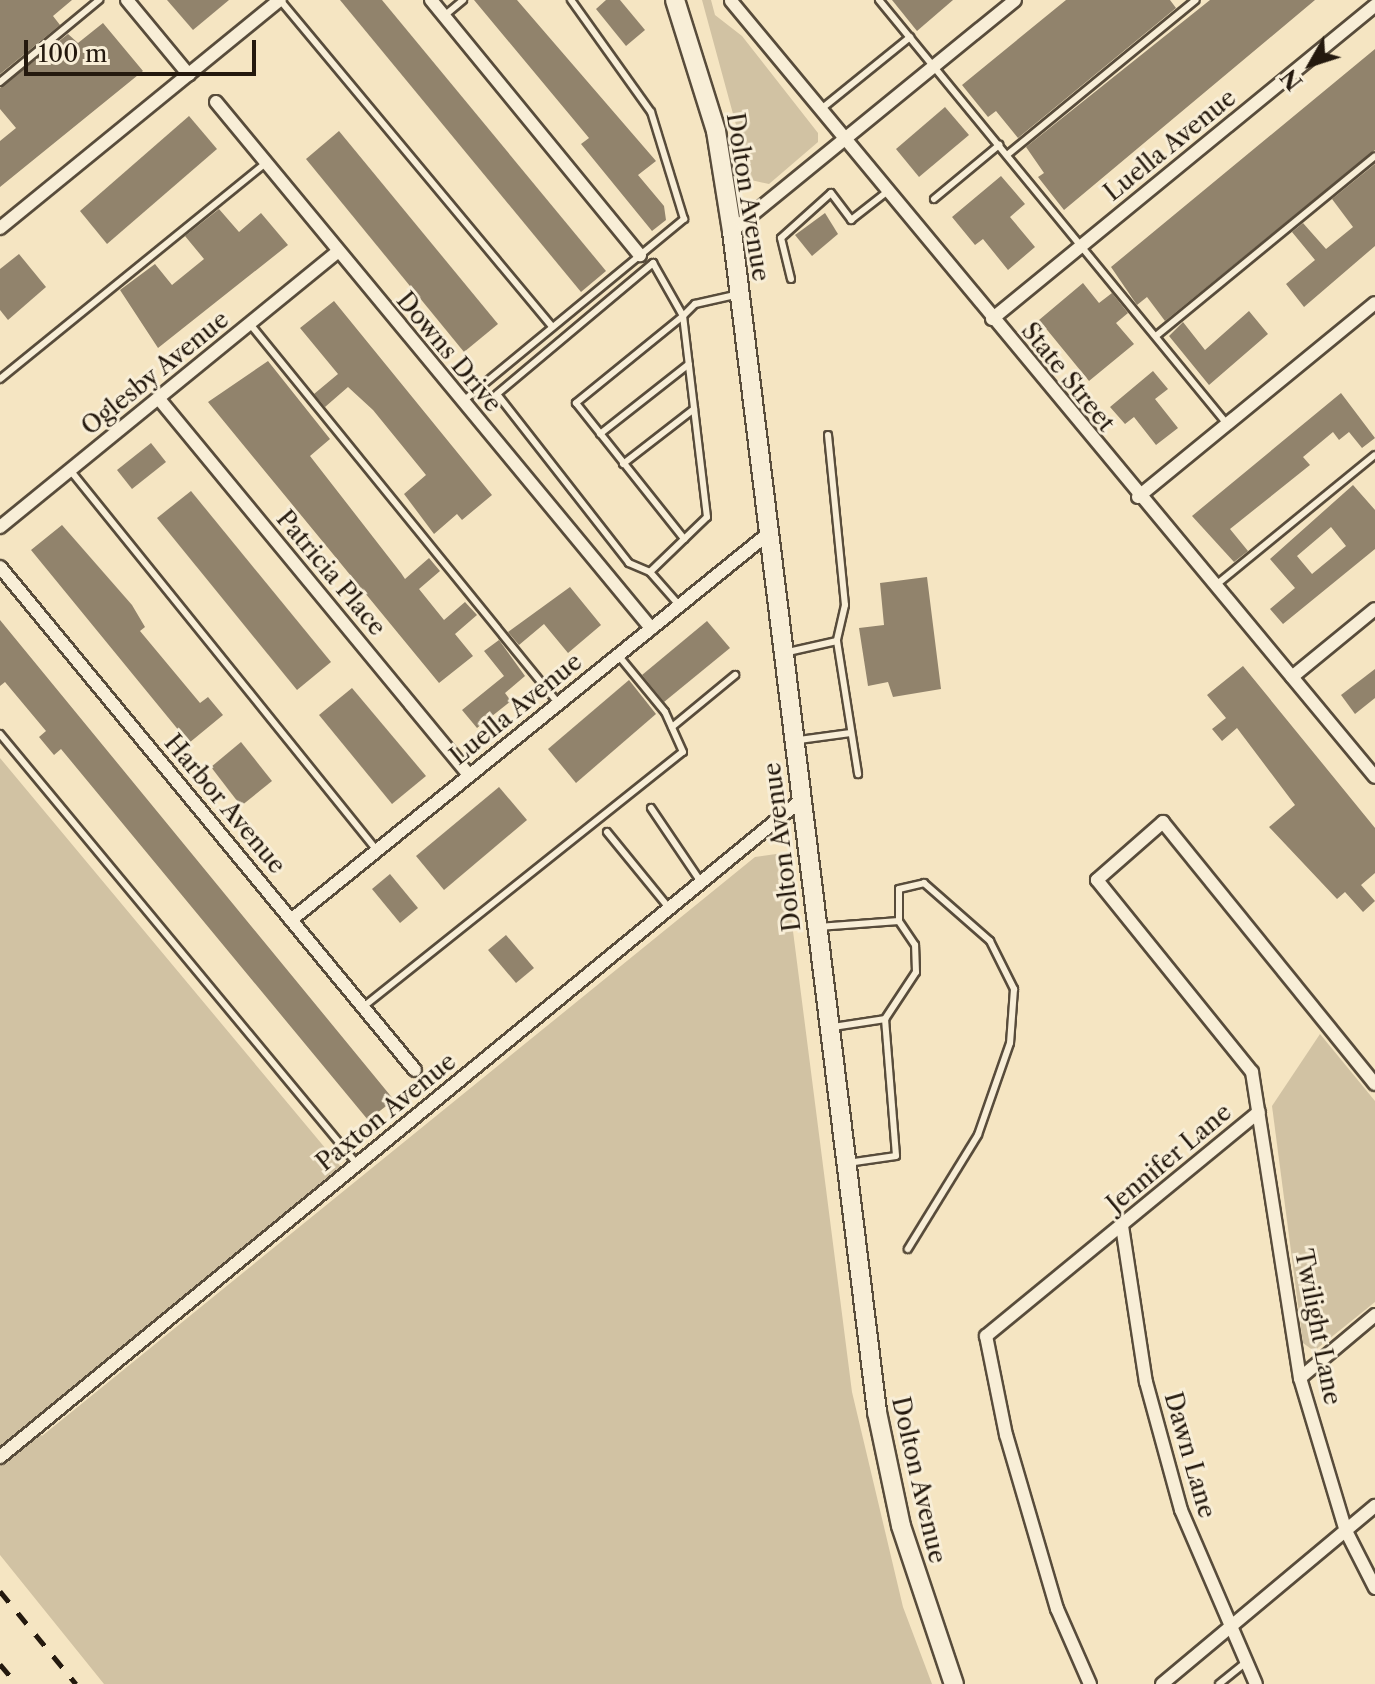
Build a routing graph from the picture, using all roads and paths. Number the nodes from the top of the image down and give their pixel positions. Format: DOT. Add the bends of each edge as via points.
graph roads {
  1 [pos="99,0"];
  2 [pos="127,0"];
  3 [pos="280,0"];
  4 [pos="431,0"];
  5 [pos="463,0"];
  6 [pos="571,0"];
  7 [pos="675,0"];
  8 [pos="879,0"];
  9 [pos="1015,0"];
  10 [pos="1196,0"];
  11 [pos="731,1"];
  12 [pos="1375,5"];
  13 [pos="444,16"];
  14 [pos="910,37"];
  15 [pos="934,66"];
  16 [pos="189,75"];
  17 [pos="0,82"];
  18 [pos="216,102"];
  19 [pos="820,110"];
  20 [pos="845,139"];
  21 [pos="999,145"];
  22 [pos="1007,155"];
  23 [pos="1375,156"];
  24 [pos="266,163"];
  25 [pos="888,191"];
  26 [pos="934,199"];
  27 [pos="0,228"];
  28 [pos="732,231"];
  29 [pos="1082,246"];
  30 [pos="337,252"];
  31 [pos="640,255"];
  32 [pos="791,279"];
  33 [pos="740,294"];
  34 [pos="1375,303"];
  35 [pos="683,316"];
  36 [pos="992,319"];
  37 [pos="250,324"];
  38 [pos="552,327"];
  39 [pos="1156,336"];
  40 [pos="689,364"];
  41 [pos="0,379"];
  42 [pos="159,399"];
  43 [pos="462,402"];
  44 [pos="694,409"];
  45 [pos="1228,424"];
  46 [pos="600,434"];
  47 [pos="828,435"];
  48 [pos="1375,455"];
  49 [pos="623,464"];
  50 [pos="70,470"];
  51 [pos="1138,497"];
  52 [pos="0,527"];
  53 [pos="769,533"];
  54 [pos="684,539"];
  55 [pos="0,567"];
  56 [pos="650,572"];
  57 [pos="1216,585"];
  58 [pos="679,605"];
  59 [pos="1375,609"];
  60 [pos="651,628"];
  61 [pos="837,641"];
  62 [pos="783,653"];
  63 [pos="618,655"];
  64 [pos="735,675"];
  65 [pos="1292,677"];
  66 [pos="558,703"];
  67 [pos="672,727"];
  68 [pos="851,733"];
  69 [pos="0,734"];
  70 [pos="793,740"];
  71 [pos="1370,762"];
  72 [pos="858,774"];
  73 [pos="469,775"];
  74 [pos="1375,777"];
  75 [pos="800,801"];
  76 [pos="651,808"];
  77 [pos="607,832"];
  78 [pos="377,850"];
  79 [pos="701,882"];
  80 [pos="669,908"];
  81 [pos="291,920"];
  82 [pos="899,921"];
  83 [pos="816,927"];
  84 [pos="363,1007"];
  85 [pos="885,1019"];
  86 [pos="828,1027"];
  87 [pos="415,1070"];
  88 [pos="1375,1084"];
  89 [pos="1259,1112"];
  90 [pos="357,1164"];
  91 [pos="845,1164"];
  92 [pos="1122,1226"];
  93 [pos="908,1249"];
  94 [pos="1375,1315"];
  95 [pos="1300,1378"];
  96 [pos="0,1457"];
  97 [pos="1375,1506"];
  98 [pos="1346,1531"];
  99 [pos="1375,1588"];
  100 [pos="1228,1628"];
  101 [pos="1246,1662"];
  102 [pos="954,1684"];
  103 [pos="1090,1684"];
  104 [pos="1162,1684"];
  105 [pos="1219,1684"];
  106 [pos="1256,1684"];
  1 -- 17 [label="lane"];
  2 -- 16 [label="street"];
  3 -- 16 [label="street"];
  3 -- 38 [label="lane"];
  4 -- 13 [label="street"];
  5 -- 13 [label="lane"];
  6 -- 31 [label="lane" via="635,83 684,219"];
  7 -- 28 [label="street, Dolton Avenue" via="716,131"];
  8 -- 14 [label="lane"];
  9 -- 15 [label="street"];
  10 -- 22 [label="lane"];
  11 -- 19 [label="street, State Street"];
  12 -- 29 [label="street, Luella Avenue"];
  13 -- 31 [label="street"];
  14 -- 15 [label="lane"];
  14 -- 19 [label="lane"];
  15 -- 20 [label="street"];
  15 -- 21 [label="lane"];
  16 -- 27 [label="street"];
  18 -- 24 [label="street, Downs Drive"];
  19 -- 20 [label="street, State Street"];
  20 -- 25 [label="street, State Street"];
  20 -- 28 [label="street"];
  21 -- 22 [label="lane"];
  21 -- 26 [label="lane"];
  22 -- 29 [label="lane"];
  23 -- 39 [label="lane"];
  24 -- 30 [label="street, Downs Drive"];
  24 -- 41 [label="lane"];
  25 -- 32 [label="lane" via="851,220 831,193 781,238"];
  25 -- 36 [label="street, State Street"];
  28 -- 33 [label="street, Dolton Avenue"];
  29 -- 36 [label="street, Luella Avenue"];
  29 -- 39 [label="lane"];
  30 -- 37 [label="street, Oglesby Avenue"];
  30 -- 43 [label="street, Downs Drive"];
  31 -- 38 [label="lane"];
  33 -- 35 [label="lane" via="695,304"];
  33 -- 53 [label="street, Dolton Avenue"];
  34 -- 45 [label="street"];
  35 -- 40 [label="lane"];
  35 -- 46 [label="lane" via="576,403"];
  35 -- 56 [label="lane" via="653,263 497,394 629,563"];
  36 -- 51 [label="street, State Street"];
  37 -- 42 [label="street, Oglesby Avenue"];
  37 -- 66 [label="lane"];
  38 -- 43 [label="lane"];
  39 -- 45 [label="lane"];
  40 -- 44 [label="lane"];
  40 -- 46 [label="lane"];
  42 -- 50 [label="street, Oglesby Avenue"];
  42 -- 73 [label="street, Patricia Place"];
  43 -- 60 [label="street, Downs Drive"];
  44 -- 49 [label="lane"];
  44 -- 54 [label="lane" via="707,517"];
  45 -- 51 [label="street"];
  46 -- 49 [label="lane"];
  47 -- 61 [label="lane" via="845,605"];
  48 -- 57 [label="lane"];
  49 -- 54 [label="lane"];
  50 -- 52 [label="street, Oglesby Avenue"];
  50 -- 78 [label="lane"];
  51 -- 57 [label="street, State Street"];
  53 -- 58 [label="street, Luella Avenue"];
  53 -- 62 [label="street, Dolton Avenue"];
  54 -- 56 [label="lane"];
  55 -- 81 [label="street, Harbor Avenue"];
  56 -- 58 [label="lane"];
  57 -- 65 [label="street, State Street"];
  58 -- 60 [label="street, Luella Avenue"];
  59 -- 65 [label="street"];
  60 -- 63 [label="street, Luella Avenue"];
  61 -- 62 [label="lane"];
  61 -- 68 [label="lane"];
  62 -- 70 [label="street, Dolton Avenue"];
  63 -- 66 [label="street, Luella Avenue"];
  63 -- 67 [label="lane"];
  64 -- 67 [label="lane"];
  65 -- 71 [label="street, State Street"];
  66 -- 73 [label="street, Luella Avenue"];
  67 -- 84 [label="lane" via="683,752"];
  68 -- 70 [label="lane"];
  68 -- 72 [label="lane"];
  69 -- 90 [label="lane"];
  70 -- 75 [label="street, Dolton Avenue"];
  71 -- 74 [label="street, State Street"];
  73 -- 78 [label="street, Luella Avenue"];
  75 -- 79 [label="street, Paxton Avenue"];
  75 -- 83 [label="street, Dolton Avenue"];
  76 -- 79 [label="lane"];
  77 -- 80 [label="lane"];
  78 -- 81 [label="street, Luella Avenue"];
  79 -- 80 [label="street, Paxton Avenue"];
  80 -- 90 [label="street, Paxton Avenue"];
  81 -- 84 [label="street, Harbor Avenue"];
  82 -- 83 [label="lane"];
  82 -- 85 [label="lane" via="915,945 916,972"];
  82 -- 93 [label="lane" via="899,889 907,884 924,883 946,897 1006,965 1015,1008 1002,1072 978,1135"];
  83 -- 86 [label="street, Dolton Avenue"];
  84 -- 87 [label="street, Harbor Avenue"];
  85 -- 86 [label="lane"];
  85 -- 91 [label="lane" via="896,1156"];
  86 -- 91 [label="street, Dolton Avenue"];
  88 -- 89 [label="street, Jennifer Lane" via="1163,822 1097,880 1252,1072"];
  89 -- 92 [label="street, Jennifer Lane"];
  89 -- 95 [label="street, Twilight Lane"];
  90 -- 96 [label="street, Paxton Avenue"];
  91 -- 102 [label="street, Dolton Avenue" via="888,1475"];
  92 -- 100 [label="street, Dawn Lane" via="1146,1382 1181,1510"];
  92 -- 103 [label="street, Jennifer Lane" via="986,1336 1006,1435 1057,1609"];
  94 -- 95 [label="street"];
  95 -- 98 [label="street, Twilight Lane"];
  97 -- 98 [label="street"];
  98 -- 99 [label="street, Twilight Lane"];
  98 -- 100 [label="street"];
  100 -- 101 [label="street, Dawn Lane"];
  100 -- 104 [label="street"];
  101 -- 105 [label="lane"];
  101 -- 106 [label="street, Dawn Lane"];
}
